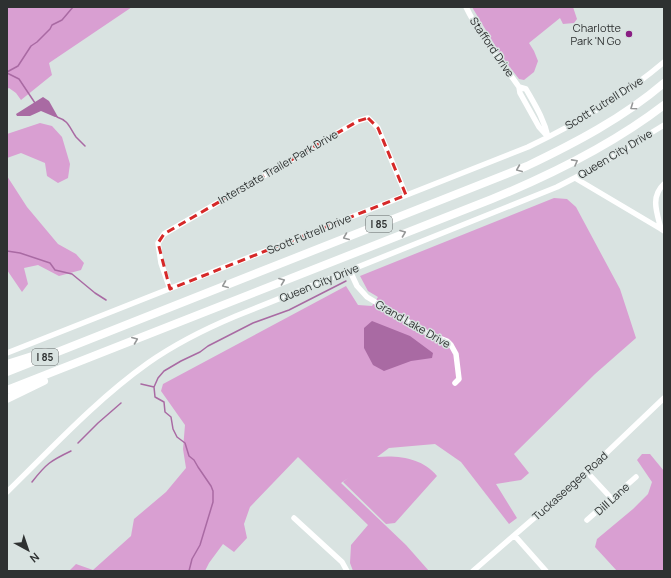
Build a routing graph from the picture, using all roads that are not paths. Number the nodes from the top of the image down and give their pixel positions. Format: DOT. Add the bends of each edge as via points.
graph roads {
  1 [pos="466,7"];
  2 [pos="664,62"];
  3 [pos="664,83"];
  4 [pos="664,105"];
  5 [pos="664,125"];
  6 [pos="548,137"];
  7 [pos="574,178"];
  8 [pos="664,184"];
  9 [pos="406,195"];
  10 [pos="662,230"];
  11 [pos="350,271"];
  12 [pos="170,289"];
  13 [pos="83,342"];
  14 [pos="110,350"];
  15 [pos="7,353"];
  16 [pos="7,364"];
  17 [pos="7,372"];
  18 [pos="455,384"];
  19 [pos="7,390"];
  20 [pos="664,398"];
  21 [pos="7,399"];
  22 [pos="587,472"];
  23 [pos="636,477"];
  24 [pos="7,492"];
  25 [pos="612,499"];
  26 [pos="294,518"];
  27 [pos="587,520"];
  28 [pos="515,536"];
  29 [pos="346,571"];
  30 [pos="473,571"];
  31 [pos="546,571"];
  1 -- 6 [label="street, Stafford Drive" via="478,30 519,87 526,89 545,124"];
  2 -- 6 [label="street, Scott Futrell Drive" via="618,96"];
  3 -- 13 [label="highway, I 85, one-way" via="598,129 527,166"];
  14 -- 4 [label="highway, I 85, one-way" via="539,180 618,136"];
  5 -- 7 [label="street, Queen City Drive"];
  6 -- 9 [label="street, Scott Futrell Drive"];
  7 -- 10 [label="street"];
  7 -- 11 [label="street, Queen City Drive" via="532,198"];
  8 -- 10 [label="street" via="657,192 655,202"];
  9 -- 12 [label="street, Scott Futrell Drive"];
  9 -- 12 [label="street, Interstate Trailer Park Drive" via="378,128 368,118 358,120 164,234 158,243 161,263"];
  11 -- 18 [label="street, Grand Lake Drive" via="357,286 367,297 451,345 457,359 459,379"];
  11 -- 24 [label="street, Queen City Drive" via="215,325 148,363 109,394"];
  12 -- 15 [label="street, Scott Futrell Drive"];
  13 -- 16 [label="highway"];
  13 -- 17 [label="highway, I 85"];
  14 -- 19 [label="highway, I 85"];
  14 -- 21 [label="highway"];
  20 -- 22 [label="street, Tuckaseegee Road"];
  22 -- 25 [label="street"];
  22 -- 28 [label="street, Tuckaseegee Road"];
  23 -- 25 [label="street, Dill Lane"];
  25 -- 27 [label="street, Dill Lane"];
  26 -- 29 [label="street" via="342,562"];
  28 -- 30 [label="street, Tuckaseegee Road"];
  28 -- 31 [label="street"];
}
